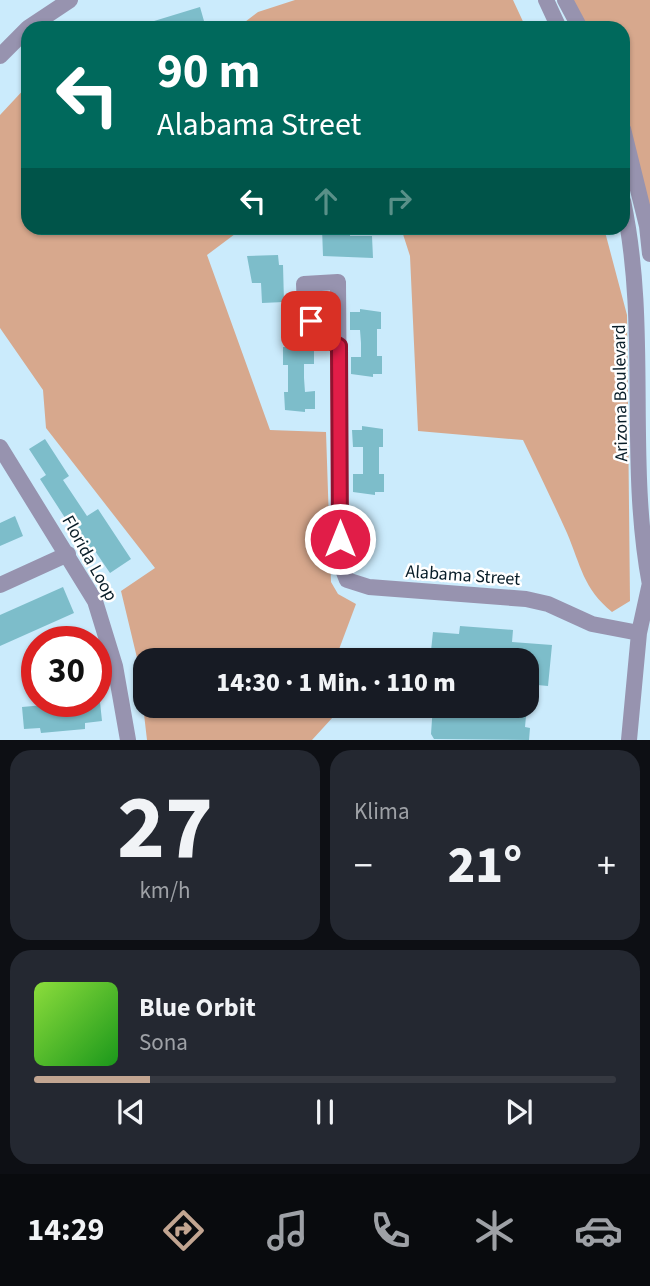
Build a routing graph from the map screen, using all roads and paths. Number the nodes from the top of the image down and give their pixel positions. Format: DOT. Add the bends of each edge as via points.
graph roads {
  1 [pos="70,0"];
  2 [pos="545,0"];
  3 [pos="565,0"];
  4 [pos="38,21"];
  5 [pos="556,21"];
  6 [pos="576,21"];
  7 [pos="21,35"];
  8 [pos="0,56"];
  9 [pos="630,178"];
  10 [pos="629,235"];
  11 [pos="650,254"];
  12 [pos="339,346"];
  13 [pos="0,447"];
  14 [pos="68,554"];
  15 [pos="650,584"];
  16 [pos="0,585"];
  17 [pos="639,633"];
  18 [pos="128,740"];
  19 [pos="631,740"];
  1 -- 4 [label="street"];
  2 -- 5 [label="street"];
  3 -- 6 [label="street"];
  7 -- 8 [label="street"];
  9 -- 11 [label="street" via="647,226"];
  10 -- 15 [label="street, Arizona Boulevard" via="637,285 640,533"];
  12 -- 17 [label="street, Alabama Street" via="340,562 347,580 369,587 526,599 592,624"];
  13 -- 14 [label="street, Florida Loop"];
  14 -- 16 [label="street"];
  14 -- 18 [label="street, Florida Loop" via="106,630"];
  15 -- 17 [label="street, Arizona Boulevard"];
  17 -- 19 [label="street, Arizona Boulevard"];
}
